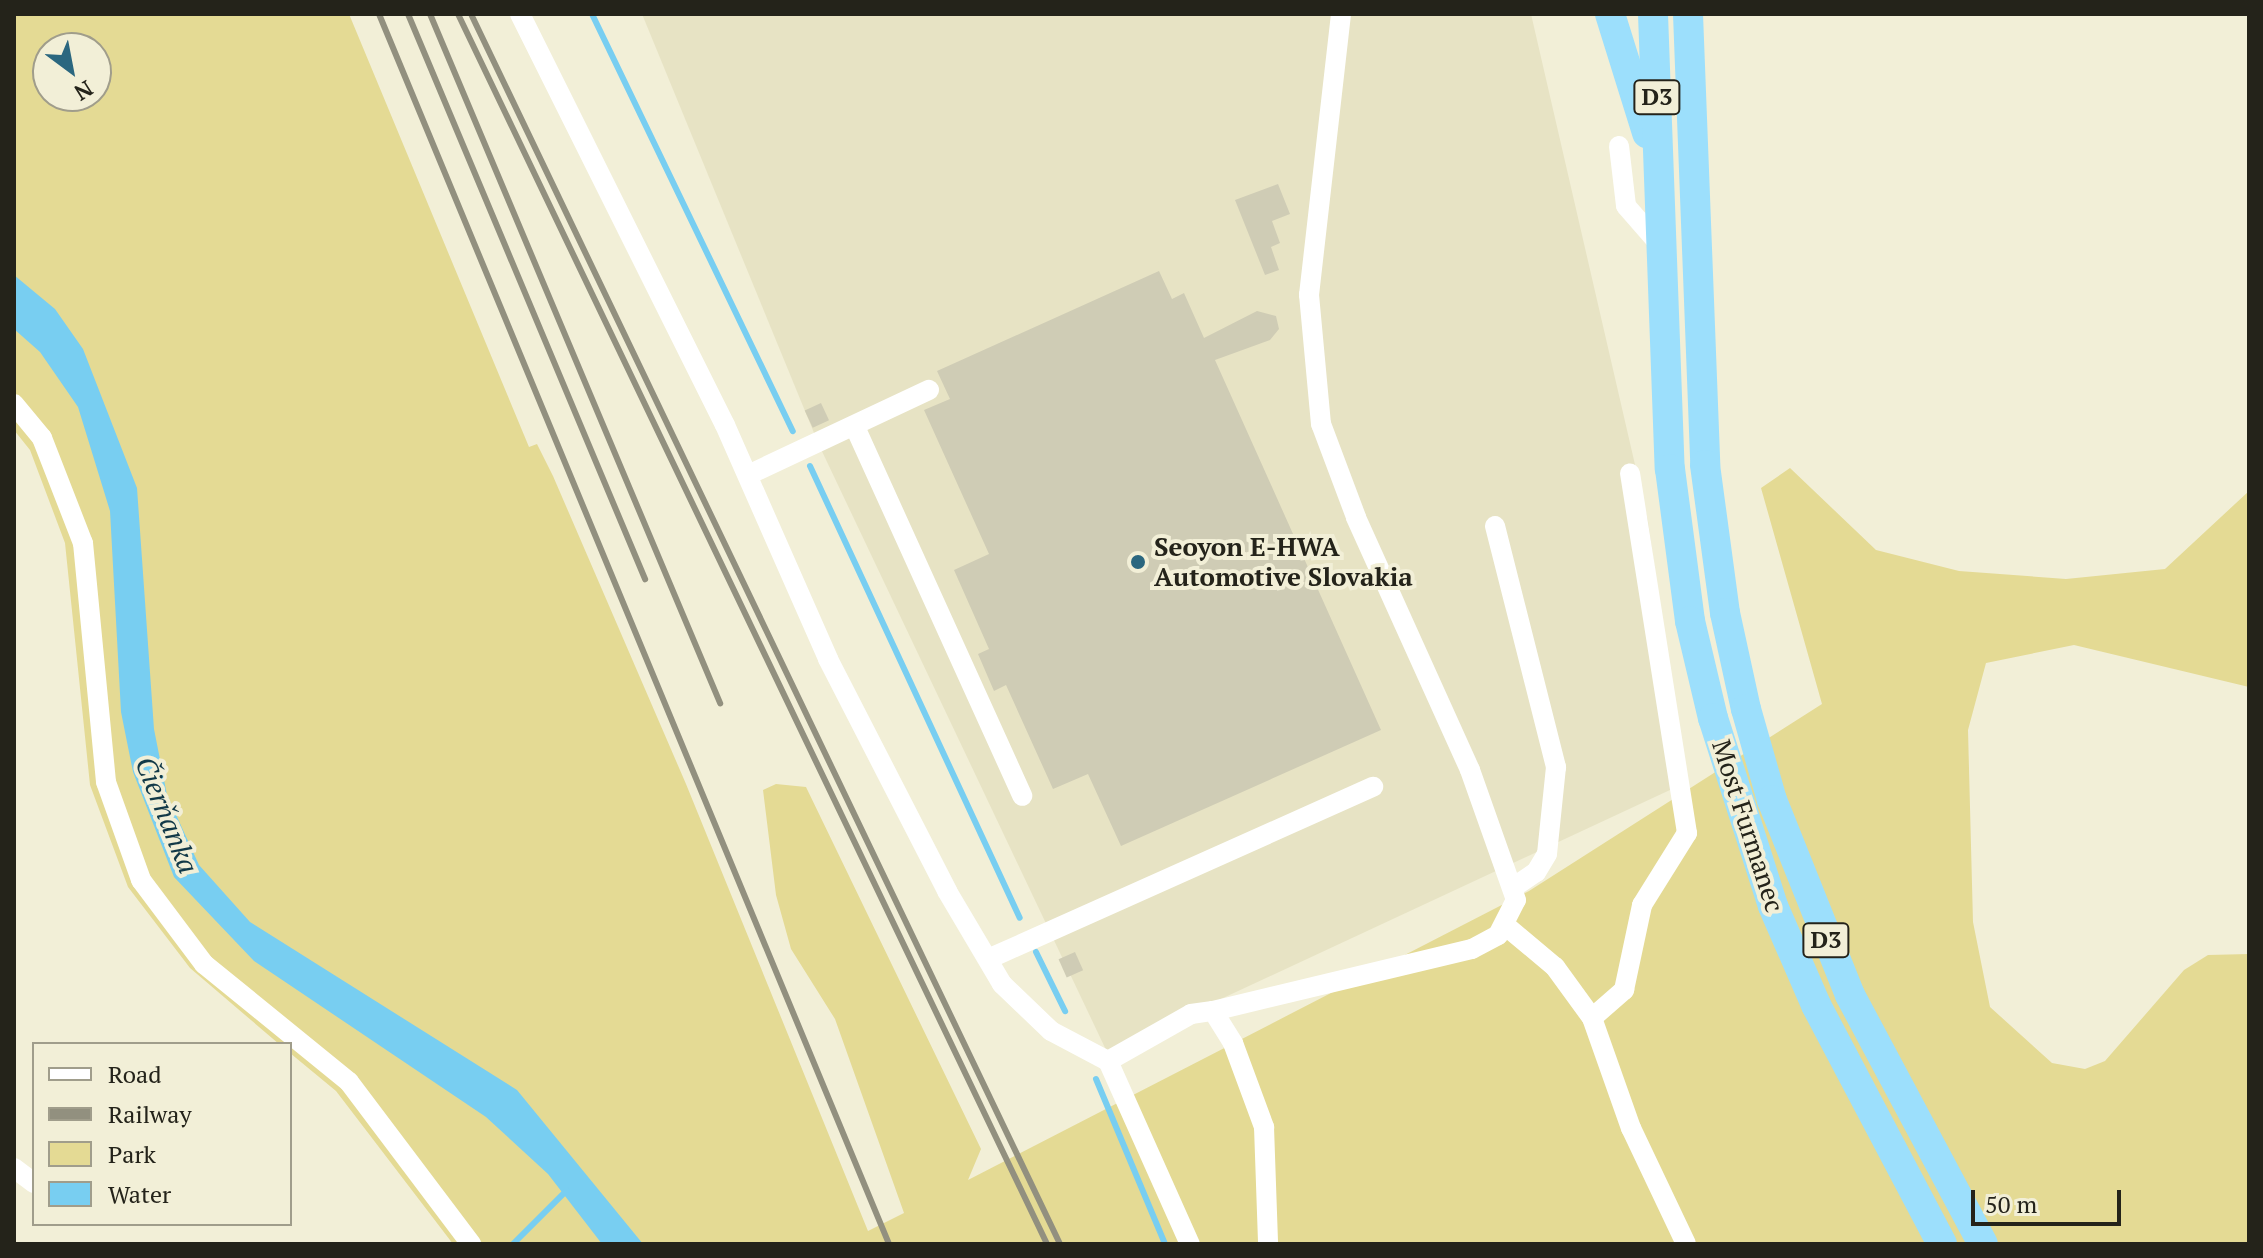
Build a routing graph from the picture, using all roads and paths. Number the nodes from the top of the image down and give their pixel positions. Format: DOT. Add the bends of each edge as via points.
graph roads {
  1 [pos="520,14"];
  2 [pos="1341,14"];
  3 [pos="1610,14"];
  4 [pos="1653,14"];
  5 [pos="1688,14"];
  6 [pos="1700,14"];
  7 [pos="1691,70"];
  8 [pos="1619,146"];
  9 [pos="1661,181"];
  10 [pos="1661,246"];
  11 [pos="929,390"];
  12 [pos="14,404"];
  13 [pos="855,427"];
  14 [pos="1630,473"];
  15 [pos="748,475"];
  16 [pos="1495,526"];
  17 [pos="1373,787"];
  18 [pos="1022,796"];
  19 [pos="1515,886"];
  20 [pos="1506,926"];
  21 [pos="988,959"];
  22 [pos="1213,1011"];
  23 [pos="1592,1018"];
  24 [pos="1108,1061"];
  25 [pos="14,1168"];
  26 [pos="32,1182"];
  27 [pos="471,1244"];
  28 [pos="1190,1244"];
  29 [pos="1268,1244"];
  30 [pos="1686,1244"];
  31 [pos="1942,1244"];
  32 [pos="1983,1244"];
  1 -- 15 [label="street"];
  2 -- 19 [label="street" via="1308,314 1321,424"];
  3 -- 9 [label="highway"];
  4 -- 9 [label="highway, D3"];
  5 -- 7 [label="highway, D3"];
  6 -- 7 [label="highway"];
  7 -- 32 [label="highway, Most Furmanec / D3" via="1702,418 1725,613 1772,800 1809,900 1878,1054"];
  8 -- 10 [label="street" via="1626,206"];
  9 -- 10 [label="highway, D3"];
  10 -- 31 [label="highway, Most Furmanec / D3" via="1670,469 1690,621 1743,822 1829,1032"];
  11 -- 13 [label="street"];
  12 -- 27 [label="street" via="42,438 83,543 106,782 141,880 204,964 349,1082"];
  13 -- 15 [label="street"];
  13 -- 18 [label="street"];
  14 -- 23 [label="street" via="1665,708 1685,786 1687,833 1642,905 1624,990"];
  15 -- 21 [label="street" via="828,659"];
  16 -- 19 [label="street" via="1556,767 1547,854 1536,872"];
  17 -- 21 [label="street"];
  19 -- 20 [label="street"];
  20 -- 22 [label="street" via="1472,949"];
  20 -- 23 [label="street" via="1555,967"];
  21 -- 24 [label="street" via="1002,984 1051,1031"];
  22 -- 24 [label="street" via="1191,1014"];
  22 -- 29 [label="street" via="1233,1043 1264,1127"];
  23 -- 30 [label="street" via="1626,1116"];
  24 -- 28 [label="street"];
  25 -- 26 [label="street"];
}
